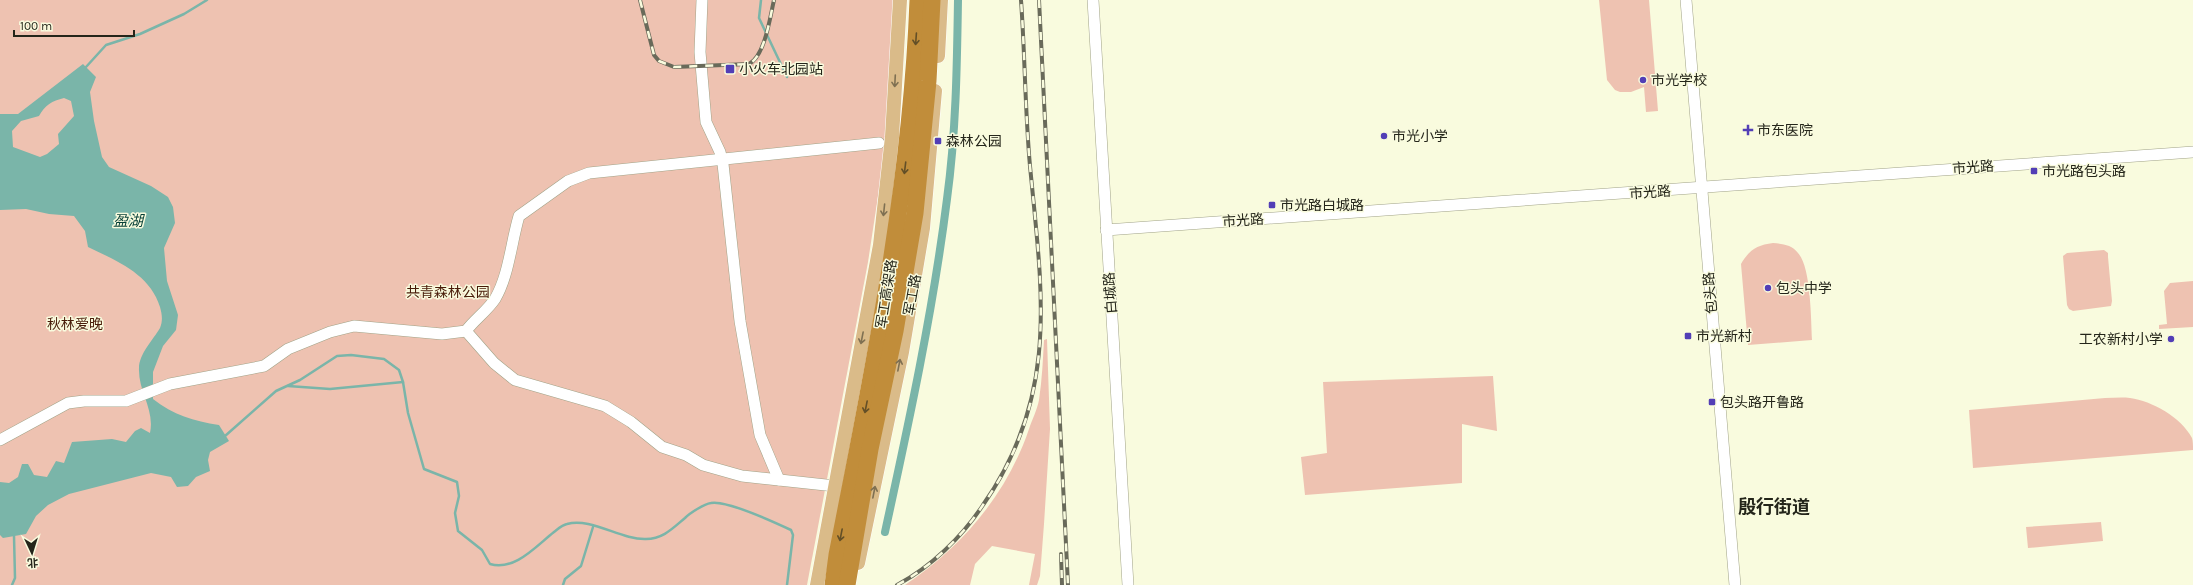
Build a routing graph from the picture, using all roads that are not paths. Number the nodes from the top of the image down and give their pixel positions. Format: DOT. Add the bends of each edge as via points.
graph roads {
  1 [pos="702,0"];
  2 [pos="900,0"];
  3 [pos="932,0"];
  4 [pos="940,0"];
  5 [pos="1093,0"];
  6 [pos="1686,0"];
  7 [pos="918,4"];
  8 [pos="930,45"];
  9 [pos="879,143"];
  10 [pos="2193,152"];
  11 [pos="722,159"];
  12 [pos="1701,189"];
  13 [pos="1106,230"];
  14 [pos="466,331"];
  15 [pos="0,440"];
  16 [pos="779,480"];
  17 [pos="835,486"];
  18 [pos="833,581"];
  19 [pos="817,585"];
  20 [pos="848,585"];
  21 [pos="854,585"];
  22 [pos="1128,585"];
  23 [pos="1735,585"];
  1 -- 11 [label="street" via="700,52 706,122"];
  2 -- 17 [label="main road, one-way" via="892,137 880,245"];
  3 -- 8 [label="highway, 军工高架路"];
  4 -- 8 [label="highway"];
  21 -- 4 [label="main road, 军工路, one-way" via="902,352 923,228 932,138"];
  5 -- 13 [label="street, 白城路"];
  6 -- 12 [label="street, 包头路"];
  7 -- 18 [label="highway, 军工高架路, one-way" via="911,114 899,213 878,347"];
  8 -- 20 [label="highway, 军工高架路" via="915,213 895,330 870,449"];
  9 -- 11 [label="street"];
  10 -- 12 [label="street, 市光路"];
  11 -- 14 [label="street" via="589,174 568,181 541,198 519,216 504,277 494,300"];
  11 -- 16 [label="street" via="740,321 760,435"];
  12 -- 13 [label="street, 市光路"];
  12 -- 23 [label="street, 包头路"];
  13 -- 22 [label="street, 白城路"];
  14 -- 15 [label="street" via="442,334 354,326 330,332 288,349 264,366 170,384 126,401 68,403"];
  14 -- 16 [label="street" via="494,363 516,380 605,406 631,422 662,447 686,455 703,465 742,476"];
  16 -- 17 [label="street"];
  17 -- 19 [label="main road"];
}
